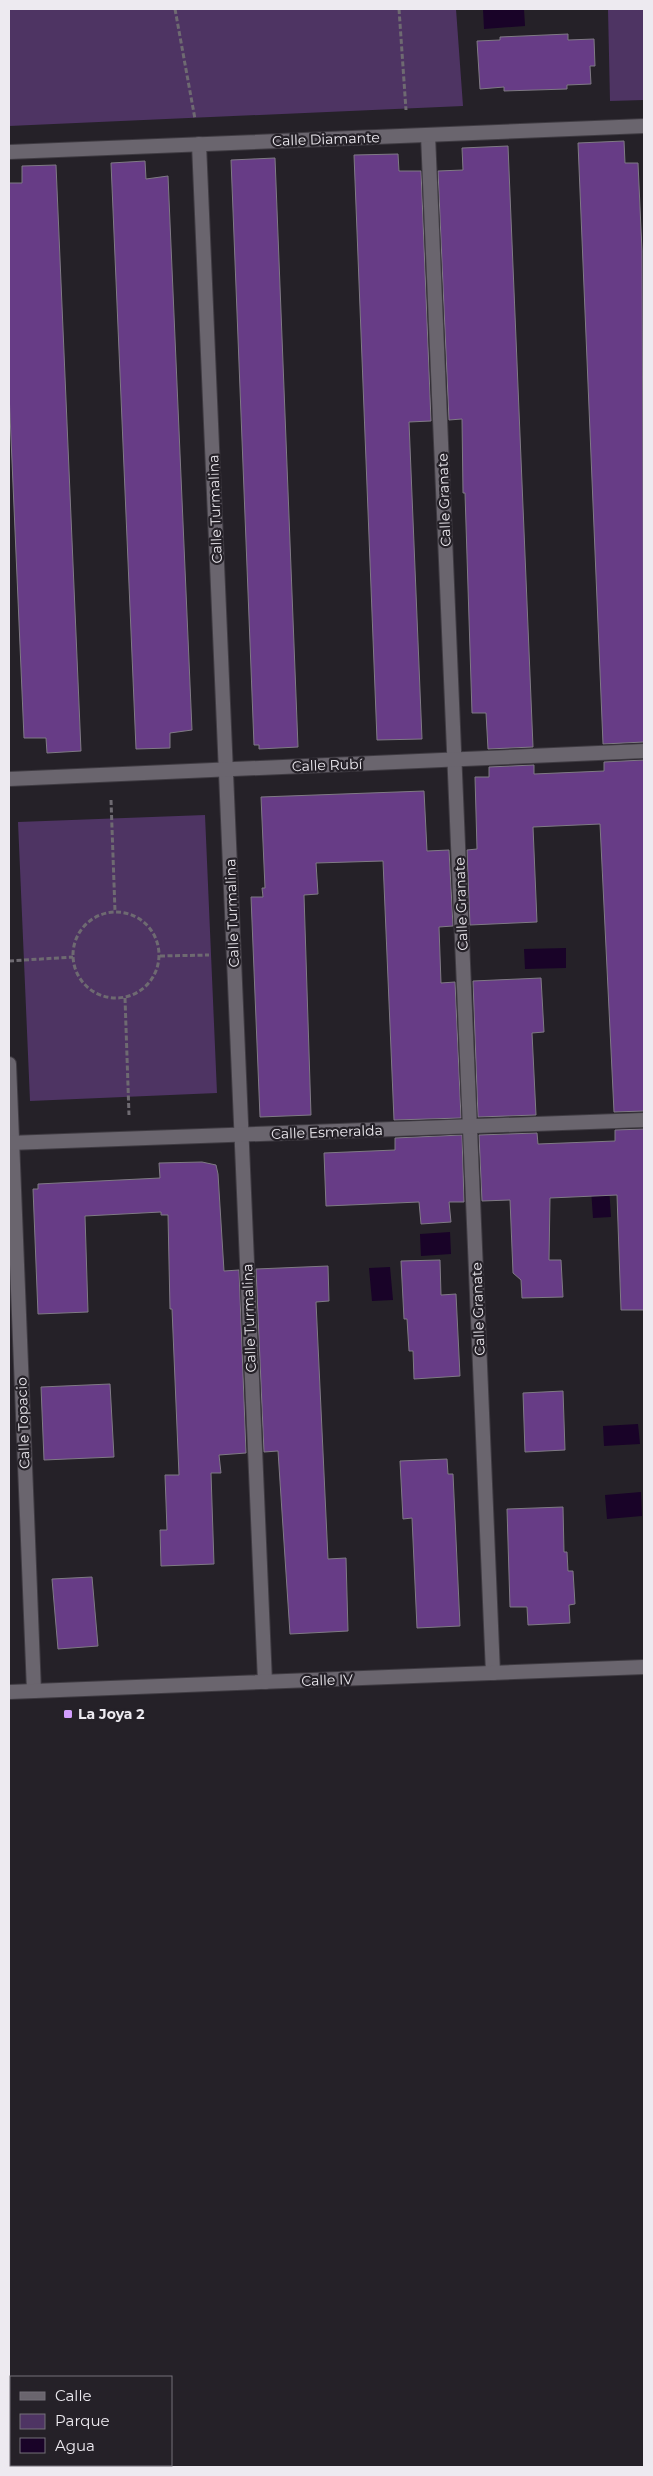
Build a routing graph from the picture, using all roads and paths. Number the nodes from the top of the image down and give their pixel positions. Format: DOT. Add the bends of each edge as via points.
graph roads {
  1 [pos="175,9"];
  2 [pos="399,9"];
  3 [pos="644,126"];
  4 [pos="428,135"];
  5 [pos="408,136"];
  6 [pos="199,144"];
  7 [pos="9,152"];
  8 [pos="644,751"];
  9 [pos="454,760"];
  10 [pos="226,769"];
  11 [pos="110,774"];
  12 [pos="9,778"];
  13 [pos="115,911"];
  14 [pos="234,954"];
  15 [pos="160,956"];
  16 [pos="73,957"];
  17 [pos="9,961"];
  18 [pos="125,998"];
  19 [pos="9,1064"];
  20 [pos="644,1120"];
  21 [pos="470,1126"];
  22 [pos="241,1135"];
  23 [pos="130,1139"];
  24 [pos="10,1143"];
  25 [pos="644,1667"];
  26 [pos="493,1673"];
  27 [pos="265,1682"];
  28 [pos="34,1691"];
  29 [pos="9,1692"];
  1 -- 6 [label="path"];
  2 -- 5 [label="path"];
  3 -- 4 [label="street, Calle Diamante"];
  4 -- 5 [label="street, Calle Diamante"];
  4 -- 9 [label="street, Calle Granate"];
  5 -- 6 [label="street, Calle Diamante"];
  6 -- 7 [label="street, Calle Diamante"];
  6 -- 10 [label="street, Calle Turmalina"];
  8 -- 9 [label="street, Calle Rubí"];
  9 -- 10 [label="street, Calle Rubí"];
  9 -- 21 [label="street, Calle Granate"];
  10 -- 11 [label="street, Calle Rubí"];
  10 -- 14 [label="street, Calle Turmalina"];
  11 -- 12 [label="street, Calle Rubí"];
  11 -- 13 [label="path"];
  13 -- 15 [label="path" via="132,914 144,921 155,934"];
  13 -- 16 [label="path" via="89,921 74,944"];
  14 -- 15 [label="path"];
  14 -- 22 [label="street, Calle Turmalina"];
  15 -- 18 [label="path" via="154,978 141,992"];
  16 -- 17 [label="path"];
  16 -- 18 [label="path" via="75,969 86,986 100,996"];
  18 -- 23 [label="path"];
  19 -- 24 [label="street, Calle Topacio"];
  20 -- 21 [label="street, Calle Esmeralda"];
  21 -- 22 [label="street, Calle Esmeralda"];
  21 -- 26 [label="street, Calle Granate"];
  22 -- 23 [label="street, Calle Esmeralda"];
  22 -- 27 [label="street, Calle Turmalina"];
  23 -- 24 [label="street, Calle Esmeralda"];
  24 -- 28 [label="street, Calle Topacio"];
  25 -- 26 [label="street, Calle IV"];
  26 -- 27 [label="street, Calle IV"];
  27 -- 28 [label="street, Calle IV"];
  28 -- 29 [label="street, Calle IV"];
}
